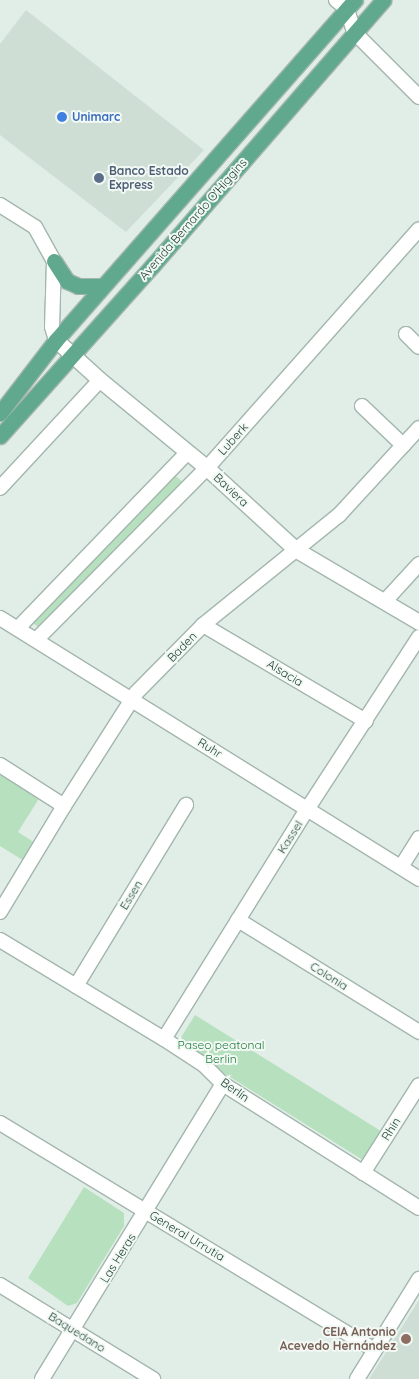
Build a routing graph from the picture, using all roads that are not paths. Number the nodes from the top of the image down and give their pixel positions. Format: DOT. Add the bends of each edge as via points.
graph roads {
  1 [pos="383,0"];
  2 [pos="346,3"];
  3 [pos="354,32"];
  4 [pos="419,97"];
  5 [pos="198,179"];
  6 [pos="215,194"];
  7 [pos="0,205"];
  8 [pos="419,229"];
  9 [pos="54,261"];
  10 [pos="103,286"];
  11 [pos="406,334"];
  12 [pos="56,340"];
  13 [pos="419,347"];
  14 [pos="72,354"];
  15 [pos="100,380"];
  16 [pos="362,406"];
  17 [pos="0,413"];
  18 [pos="419,428"];
  19 [pos="0,436"];
  20 [pos="404,445"];
  21 [pos="187,453"];
  22 [pos="206,468"];
  23 [pos="0,488"];
  24 [pos="295,549"];
  25 [pos="419,564"];
  26 [pos="386,600"];
  27 [pos="0,618"];
  28 [pos="419,622"];
  29 [pos="203,625"];
  30 [pos="18,628"];
  31 [pos="419,637"];
  32 [pos="37,639"];
  33 [pos="131,699"];
  34 [pos="366,722"];
  35 [pos="0,765"];
  36 [pos="186,805"];
  37 [pos="64,806"];
  38 [pos="308,808"];
  39 [pos="419,838"];
  40 [pos="401,867"];
  41 [pos="419,879"];
  42 [pos="0,912"];
  43 [pos="238,920"];
  44 [pos="0,940"];
  45 [pos="76,986"];
  46 [pos="419,1032"];
  47 [pos="164,1039"];
  48 [pos="223,1084"];
  49 [pos="419,1085"];
  50 [pos="0,1123"];
  51 [pos="364,1173"];
  52 [pos="419,1208"];
  53 [pos="146,1212"];
  54 [pos="419,1279"];
  55 [pos="0,1285"];
  56 [pos="73,1330"];
  57 [pos="374,1350"];
  58 [pos="42,1379"];
  59 [pos="153,1379"];
  60 [pos="357,1379"];
  1 -- 3 [label="main road, Avenida Bernardo O'Higgins"];
  2 -- 3 [label="street"];
  2 -- 5 [label="main road, Avenida Bernardo O'Higgins"];
  3 -- 4 [label="street"];
  3 -- 6 [label="main road, Avenida Bernardo O'Higgins"];
  5 -- 6 [label="main road"];
  5 -- 10 [label="main road, Avenida Bernardo O'Higgins"];
  6 -- 14 [label="main road, Avenida Bernardo O'Higgins"];
  7 -- 9 [label="street" via="35,227"];
  8 -- 22 [label="street, Luberk"];
  9 -- 10 [label="main road" via="67,281 78,286"];
  9 -- 12 [label="street" via="52,327"];
  10 -- 12 [label="main road, Avenida Bernardo O'Higgins"];
  11 -- 13 [label="street"];
  12 -- 14 [label="street, Baviera"];
  12 -- 17 [label="main road, Avenida Bernardo O'Higgins"];
  14 -- 15 [label="street, Baviera"];
  14 -- 19 [label="main road, Avenida Bernardo O'Higgins"];
  15 -- 21 [label="street, Baviera"];
  15 -- 23 [label="street"];
  16 -- 20 [label="street"];
  18 -- 20 [label="street, Baden"];
  20 -- 24 [label="street, Baden" via="339,515"];
  21 -- 22 [label="street, Baviera"];
  21 -- 30 [label="street"];
  22 -- 24 [label="street, Baviera"];
  22 -- 32 [label="street, Luberk"];
  24 -- 26 [label="street, Baviera"];
  24 -- 29 [label="street, Baden"];
  25 -- 26 [label="street"];
  26 -- 28 [label="street, Baviera"];
  27 -- 30 [label="street, Ruhr"];
  29 -- 33 [label="street, Baden"];
  29 -- 34 [label="street, Alsacia"];
  30 -- 32 [label="street, Ruhr"];
  31 -- 34 [label="street, Kassel"];
  32 -- 33 [label="street, Ruhr"];
  33 -- 37 [label="street, Baden"];
  33 -- 38 [label="street, Ruhr"];
  34 -- 38 [label="street, Kassel"];
  35 -- 37 [label="street"];
  36 -- 45 [label="street, Essen"];
  37 -- 42 [label="street, Baden"];
  38 -- 40 [label="street, Ruhr"];
  38 -- 43 [label="street, Kassel"];
  39 -- 40 [label="street"];
  40 -- 41 [label="street, Ruhr"];
  43 -- 46 [label="street, Colonia"];
  43 -- 47 [label="street, Kassel"];
  44 -- 45 [label="street, Berlín"];
  45 -- 47 [label="street, Berlín"];
  47 -- 48 [label="street, Berlín" via="204,1065"];
  48 -- 51 [label="street, Berlín"];
  48 -- 53 [label="street, Las Heras"];
  49 -- 51 [label="street, Rhin"];
  50 -- 53 [label="street, General Urrutia"];
  51 -- 52 [label="street, Berlín"];
  53 -- 56 [label="street, Las Heras"];
  53 -- 57 [label="street, General Urrutia"];
  54 -- 57 [label="street"];
  55 -- 56 [label="street, Baquedano"];
  56 -- 58 [label="street, Las Heras"];
  56 -- 59 [label="street, Baquedano"];
  57 -- 60 [label="street"];
}
